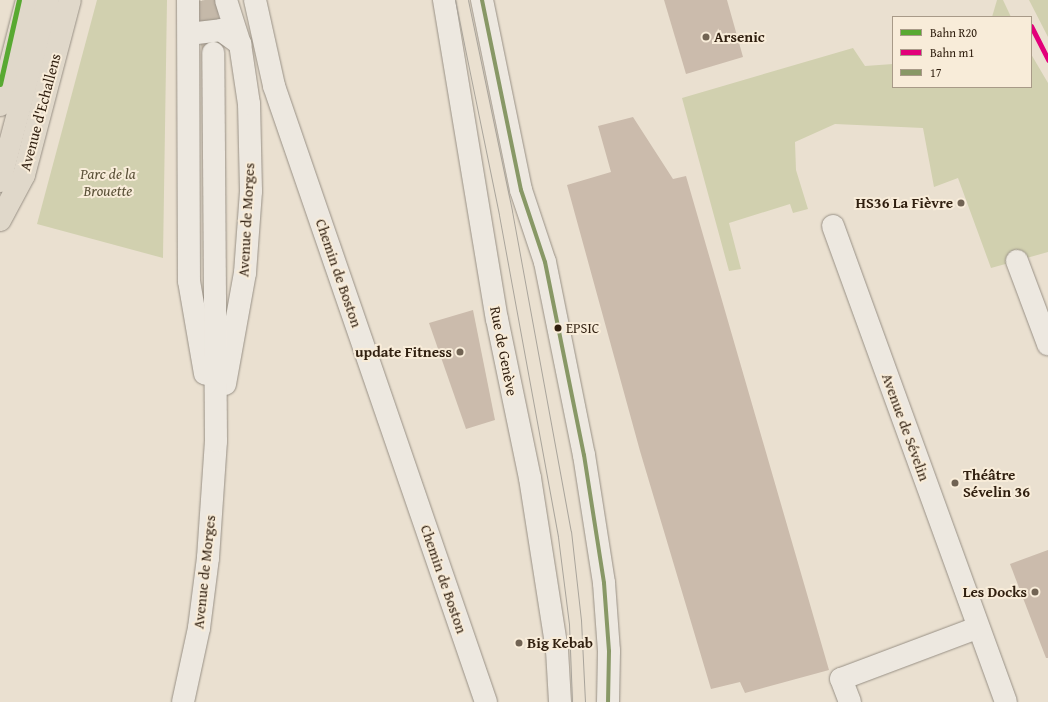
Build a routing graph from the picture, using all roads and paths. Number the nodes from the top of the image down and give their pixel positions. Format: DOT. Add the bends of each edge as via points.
graph roads {
  1 [pos="27,0"];
  2 [pos="48,0"];
  3 [pos="70,0"];
  4 [pos="188,0"];
  5 [pos="226,0"];
  6 [pos="255,0"];
  7 [pos="444,0"];
  8 [pos="482,0"];
  9 [pos="189,34"];
  10 [pos="240,44"];
  11 [pos="213,53"];
  12 [pos="0,104"];
  13 [pos="0,181"];
  14 [pos="0,220"];
  15 [pos="833,226"];
  16 [pos="1017,261"];
  17 [pos="1048,344"];
  18 [pos="216,440"];
  19 [pos="977,628"];
  20 [pos="183,702"];
  21 [pos="486,702"];
  22 [pos="560,702"];
  23 [pos="608,702"];
  24 [pos="850,702"];
  25 [pos="1006,702"];
  1 -- 12 [label="main road"];
  2 -- 13 [label="main road"];
  3 -- 14 [label="main road, Avenue d'Echallens" via="24,175"];
  4 -- 9 [label="street, Avenue de Morges"];
  5 -- 10 [label="street, Avenue de Morges"];
  6 -- 21 [label="street, Chemin de Boston" via="274,86"];
  7 -- 22 [label="street, Rue de Genève" via="497,319 530,478 556,650"];
  8 -- 23 [label="street" via="520,190 545,262 584,455 604,583 609,651"];
  9 -- 10 [label="street" via="221,30"];
  9 -- 18 [label="street, Avenue de Morges" via="189,281"];
  10 -- 18 [label="street, Avenue de Morges" via="249,104 251,191 244,273"];
  11 -- 18 [label="street, Avenue de Morges"];
  15 -- 19 [label="street, Avenue de Sévelin"];
  16 -- 17 [label="street"];
  18 -- 20 [label="street, Avenue de Morges" via="208,558 198,628"];
  19 -- 24 [label="street" via="841,679"];
  19 -- 25 [label="street, Avenue de Sévelin"];
}
